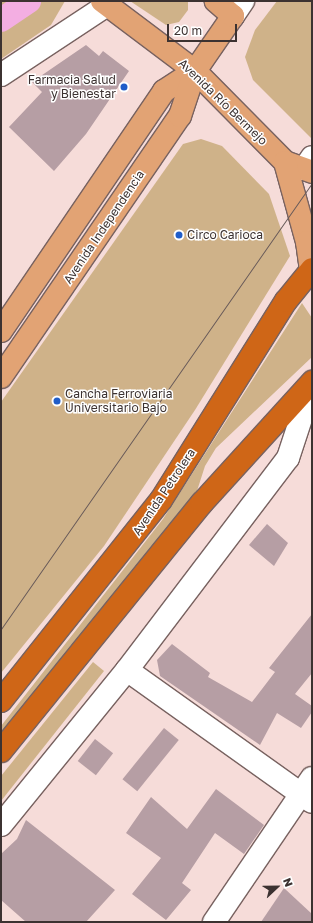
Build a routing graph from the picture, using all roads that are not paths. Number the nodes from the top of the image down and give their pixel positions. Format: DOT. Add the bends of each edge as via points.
graph roads {
  1 [pos="216,1"];
  2 [pos="105,3"];
  3 [pos="238,8"];
  4 [pos="195,71"];
  5 [pos="1,75"];
  6 [pos="303,165"];
  7 [pos="312,274"];
  8 [pos="1,331"];
  9 [pos="1,377"];
  10 [pos="311,384"];
  11 [pos="127,670"];
  12 [pos="1,701"];
  13 [pos="1,751"];
  14 [pos="308,791"];
  15 [pos="1,825"];
  16 [pos="214,922"];
  1 -- 3 [label="main road"];
  2 -- 4 [label="main road, Avenida Río Bermejo"];
  2 -- 5 [label="street"];
  3 -- 4 [label="main road, Avenida Independencia"];
  4 -- 6 [label="main road, Avenida Río Bermejo"];
  4 -- 8 [label="main road, Avenida Independencia" via="164,91"];
  4 -- 9 [label="main road, Avenida Independencia" via="180,116"];
  6 -- 7 [label="main road, Avenida Río Bermejo" via="307,242"];
  7 -- 12 [label="highway, Avenida Petrolera" via="286,301 161,500 123,553"];
  10 -- 11 [label="street" via="288,458"];
  10 -- 13 [label="highway" via="202,503"];
  11 -- 14 [label="street"];
  11 -- 15 [label="street"];
  14 -- 16 [label="street"];
}
